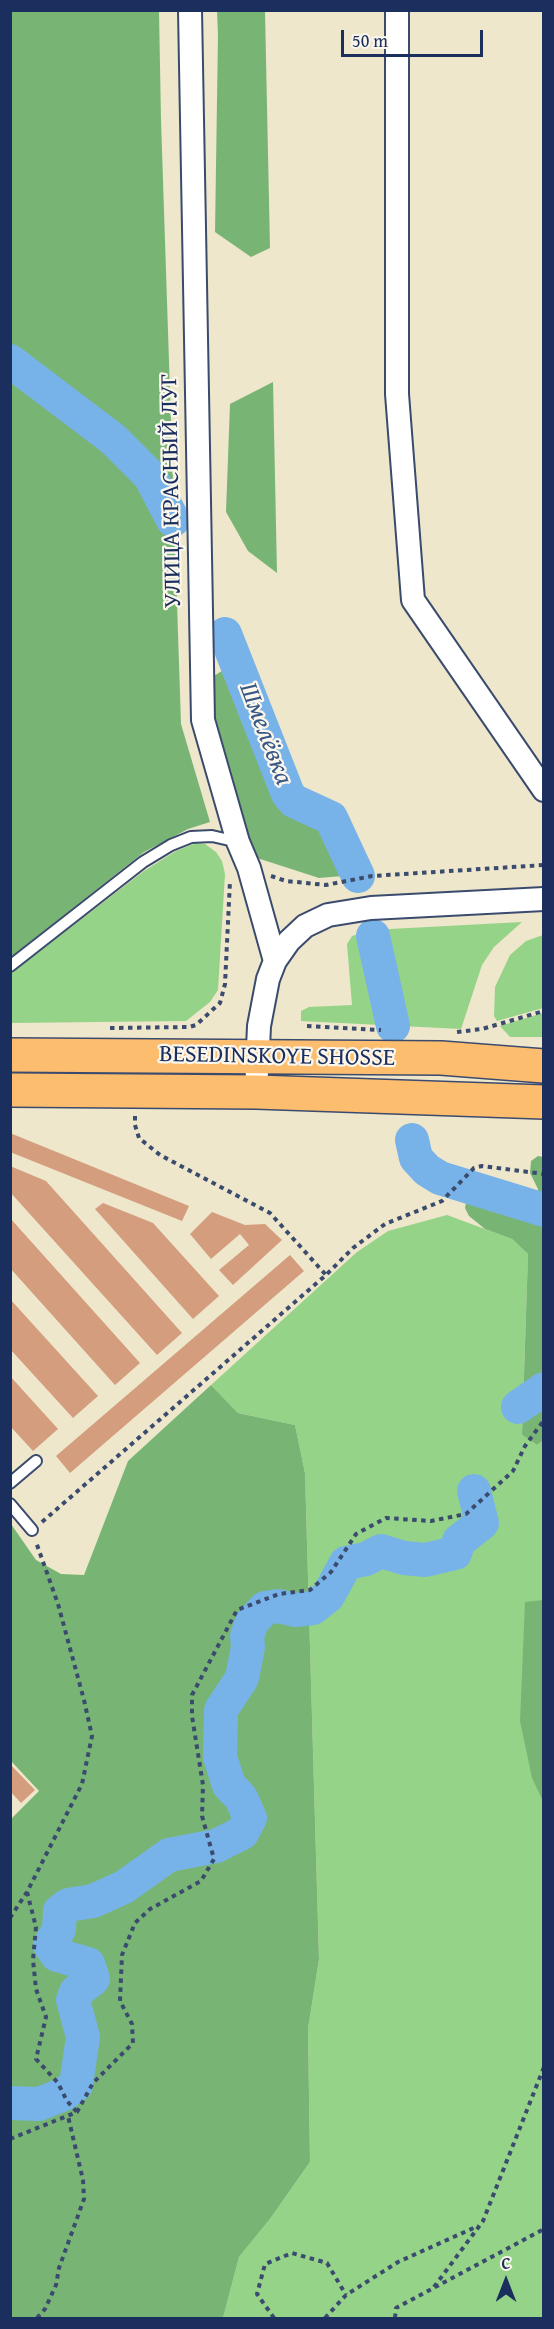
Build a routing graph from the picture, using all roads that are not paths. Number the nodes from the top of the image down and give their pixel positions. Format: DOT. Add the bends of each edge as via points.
graph roads {
  1 [pos="190,10"];
  2 [pos="397,10"];
  3 [pos="543,790"];
  4 [pos="238,842"];
  5 [pos="543,899"];
  6 [pos="274,961"];
  7 [pos="10,966"];
  8 [pos="453,1046"];
  9 [pos="10,1055"];
  10 [pos="257,1056"];
  11 [pos="543,1056"];
  12 [pos="543,1066"];
  13 [pos="10,1090"];
  14 [pos="256,1092"];
  15 [pos="543,1102"];
  16 [pos="36,1461"];
  17 [pos="10,1483"];
  18 [pos="10,1504"];
  19 [pos="32,1530"];
  1 -- 4 [label="street, УЛИЦА КРАСНЫЙ ЛУГ" via="203,720"];
  2 -- 3 [label="street" via="396,394 413,600"];
  4 -- 6 [label="street, УЛИЦА КРАСНЫЙ ЛУГ" via="249,868"];
  4 -- 7 [label="lane" via="212,836 191,837 171,845 143,861"];
  5 -- 6 [label="street" via="371,908 328,915 305,926"];
  6 -- 10 [label="street" via="259,1026"];
  8 -- 10 [label="main road, BESEDINSKOYE SHOSSE"];
  8 -- 11 [label="main road"];
  8 -- 12 [label="main road, BESEDINSKOYE SHOSSE"];
  9 -- 10 [label="main road, BESEDINSKOYE SHOSSE"];
  10 -- 14 [label="street"];
  13 -- 14 [label="main road, BESEDINSKOYE SHOSSE"];
  14 -- 15 [label="main road, BESEDINSKOYE SHOSSE"];
  16 -- 17 [label="lane"];
  18 -- 19 [label="lane"];
}
